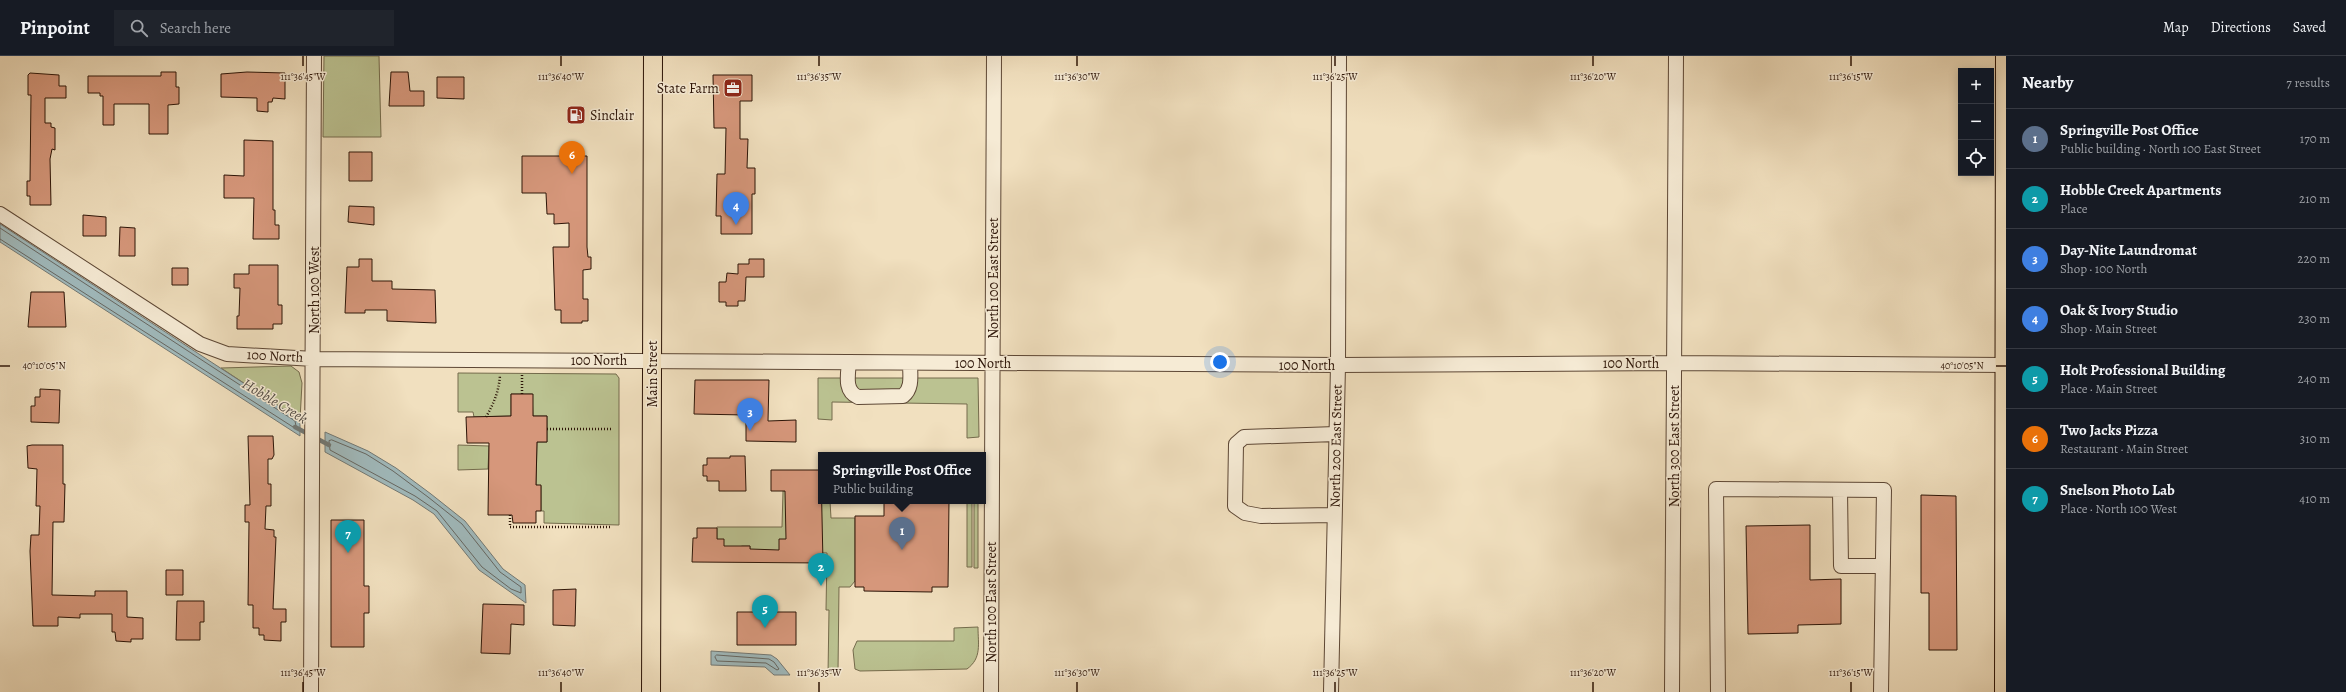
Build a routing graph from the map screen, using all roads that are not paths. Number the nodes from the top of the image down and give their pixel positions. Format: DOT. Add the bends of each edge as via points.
graph roads {
  1 [pos="314,56"];
  2 [pos="652,56"];
  3 [pos="994,56"];
  4 [pos="1339,56"];
  5 [pos="1676,56"];
  6 [pos="2005,56"];
  7 [pos="0,214"];
  8 [pos="314,358"];
  9 [pos="652,360"];
  10 [pos="849,362"];
  11 [pos="993,362"];
  12 [pos="910,363"];
  13 [pos="1674,363"];
  14 [pos="1338,365"];
  15 [pos="2005,365"];
  16 [pos="1336,434"];
  17 [pos="1840,490"];
  18 [pos="1334,515"];
  19 [pos="1882,566"];
  20 [pos="311,692"];
  21 [pos="651,692"];
  22 [pos="991,692"];
  23 [pos="1331,692"];
  24 [pos="1672,692"];
  25 [pos="1718,692"];
  26 [pos="1881,692"];
  27 [pos="2004,692"];
  1 -- 8 [label="street, North 100 West"];
  2 -- 9 [label="main road, Main Street"];
  3 -- 11 [label="street, North 100 East Street"];
  4 -- 14 [label="street, North 200 East Street"];
  5 -- 13 [label="street, North 300 East Street"];
  6 -- 15 [label="main road"];
  7 -- 8 [label="street, 100 North" via="200,344 227,354"];
  8 -- 9 [label="street, 100 North"];
  8 -- 20 [label="street, North 100 West"];
  9 -- 10 [label="street, 100 North"];
  9 -- 21 [label="main road, Main Street"];
  10 -- 12 [label="street, 100 North"];
  10 -- 12 [label="street" via="849,388 852,394 858,397 903,396 910,386"];
  11 -- 12 [label="street, 100 North"];
  11 -- 14 [label="street, 100 North"];
  11 -- 22 [label="street, North 100 East Street"];
  13 -- 14 [label="street, 100 North"];
  13 -- 15 [label="street, 100 North"];
  13 -- 24 [label="street, North 300 East Street"];
  14 -- 16 [label="street, North 200 East Street"];
  15 -- 27 [label="main road"];
  16 -- 18 [label="street, North 200 East Street"];
  16 -- 18 [label="street" via="1244,438 1236,444 1235,506 1245,513 1261,516"];
  17 -- 19 [label="street" via="1841,566"];
  17 -- 19 [label="street" via="1884,490"];
  17 -- 25 [label="street" via="1716,489"];
  18 -- 23 [label="street, North 200 East Street"];
  19 -- 26 [label="street"];
}
